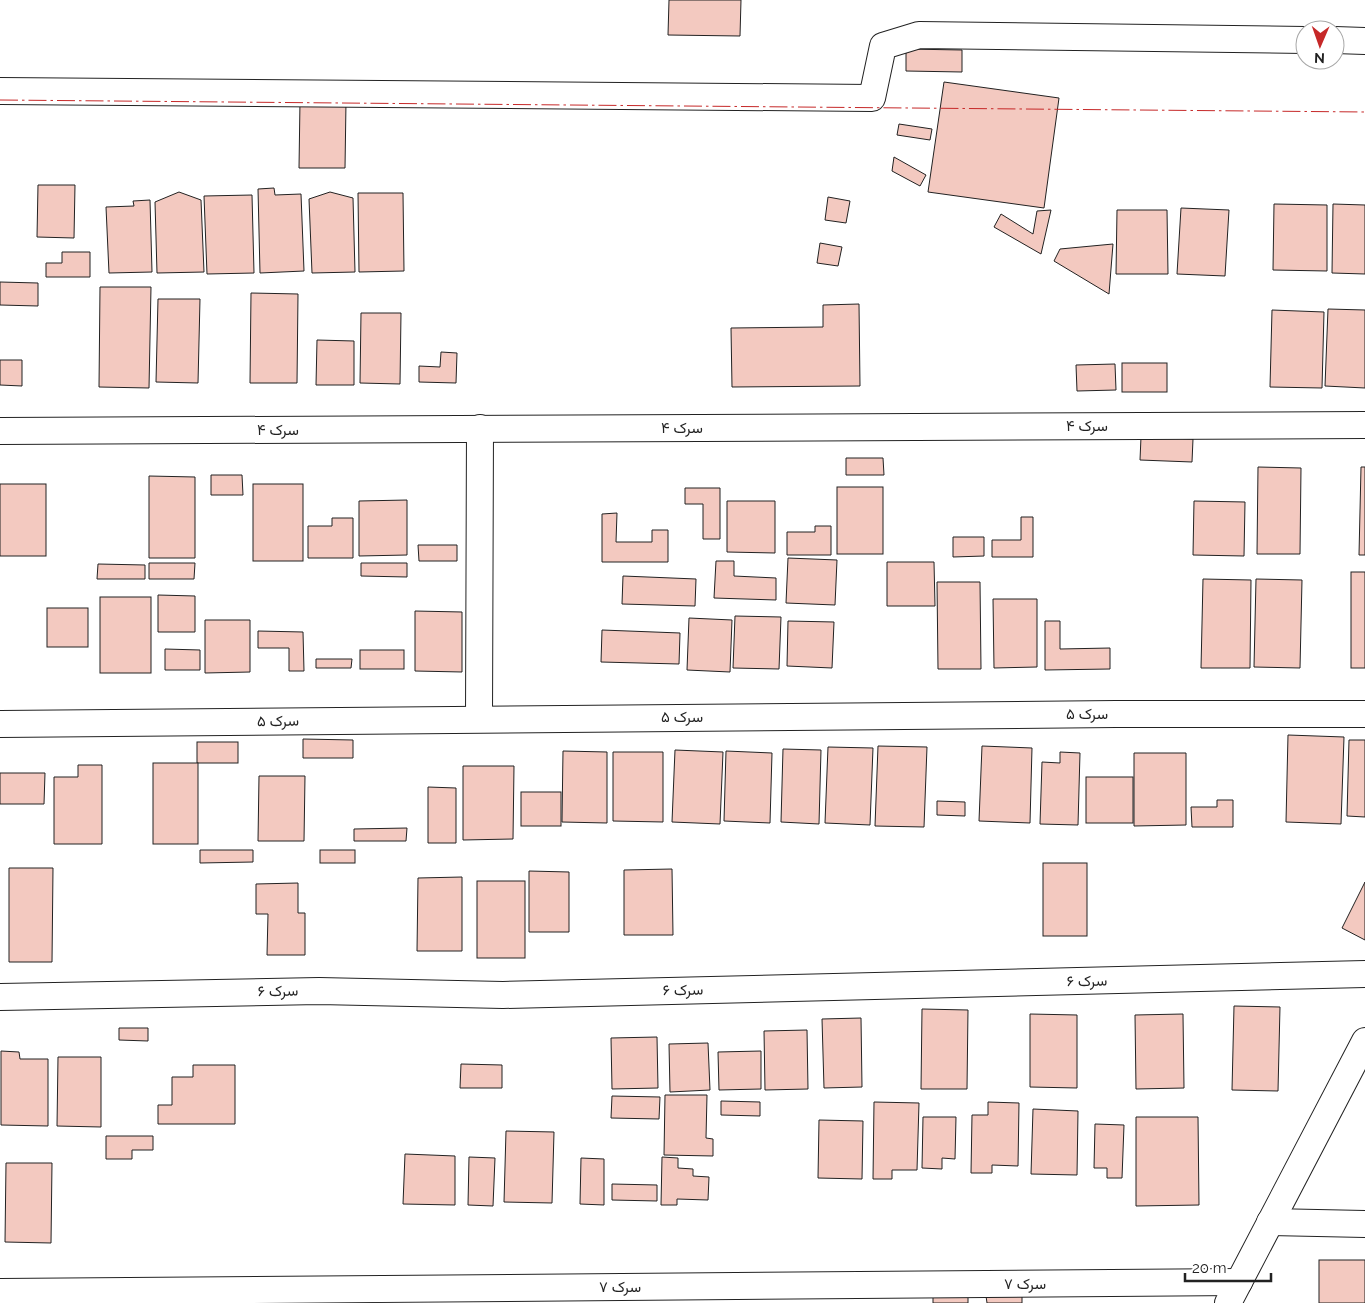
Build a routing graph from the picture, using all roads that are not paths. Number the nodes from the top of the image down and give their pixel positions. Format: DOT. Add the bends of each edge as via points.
graph roads {
  1 [pos="1295,40"];
  2 [pos="1345,40"];
  3 [pos="1365,41"];
  4 [pos="0,91"];
  5 [pos="1365,425"];
  6 [pos="480,428"];
  7 [pos="0,431"];
  8 [pos="1365,714"];
  9 [pos="479,719"];
  10 [pos="0,724"];
  11 [pos="1365,974"];
  12 [pos="0,997"];
  13 [pos="1365,1041"];
  14 [pos="1270,1222"];
  15 [pos="1365,1224"];
  16 [pos="0,1292"];
  17 [pos="1234,1293"];
  1 -- 4 [label="street" via="919,35 883,46 872,98"];
  2 -- 3 [label="street"];
  5 -- 6 [label="street, سرک ۴"];
  6 -- 7 [label="street, سرک ۴"];
  6 -- 9 [label="street"];
  8 -- 9 [label="street, سرک ۵"];
  9 -- 10 [label="street, سرک ۵"];
  11 -- 12 [label="street, سرک ۶" via="503,994 319,990"];
  13 -- 14 [label="street"];
  14 -- 15 [label="street"];
  14 -- 17 [label="street"];
  16 -- 17 [label="street, سرک ۷"];
}
